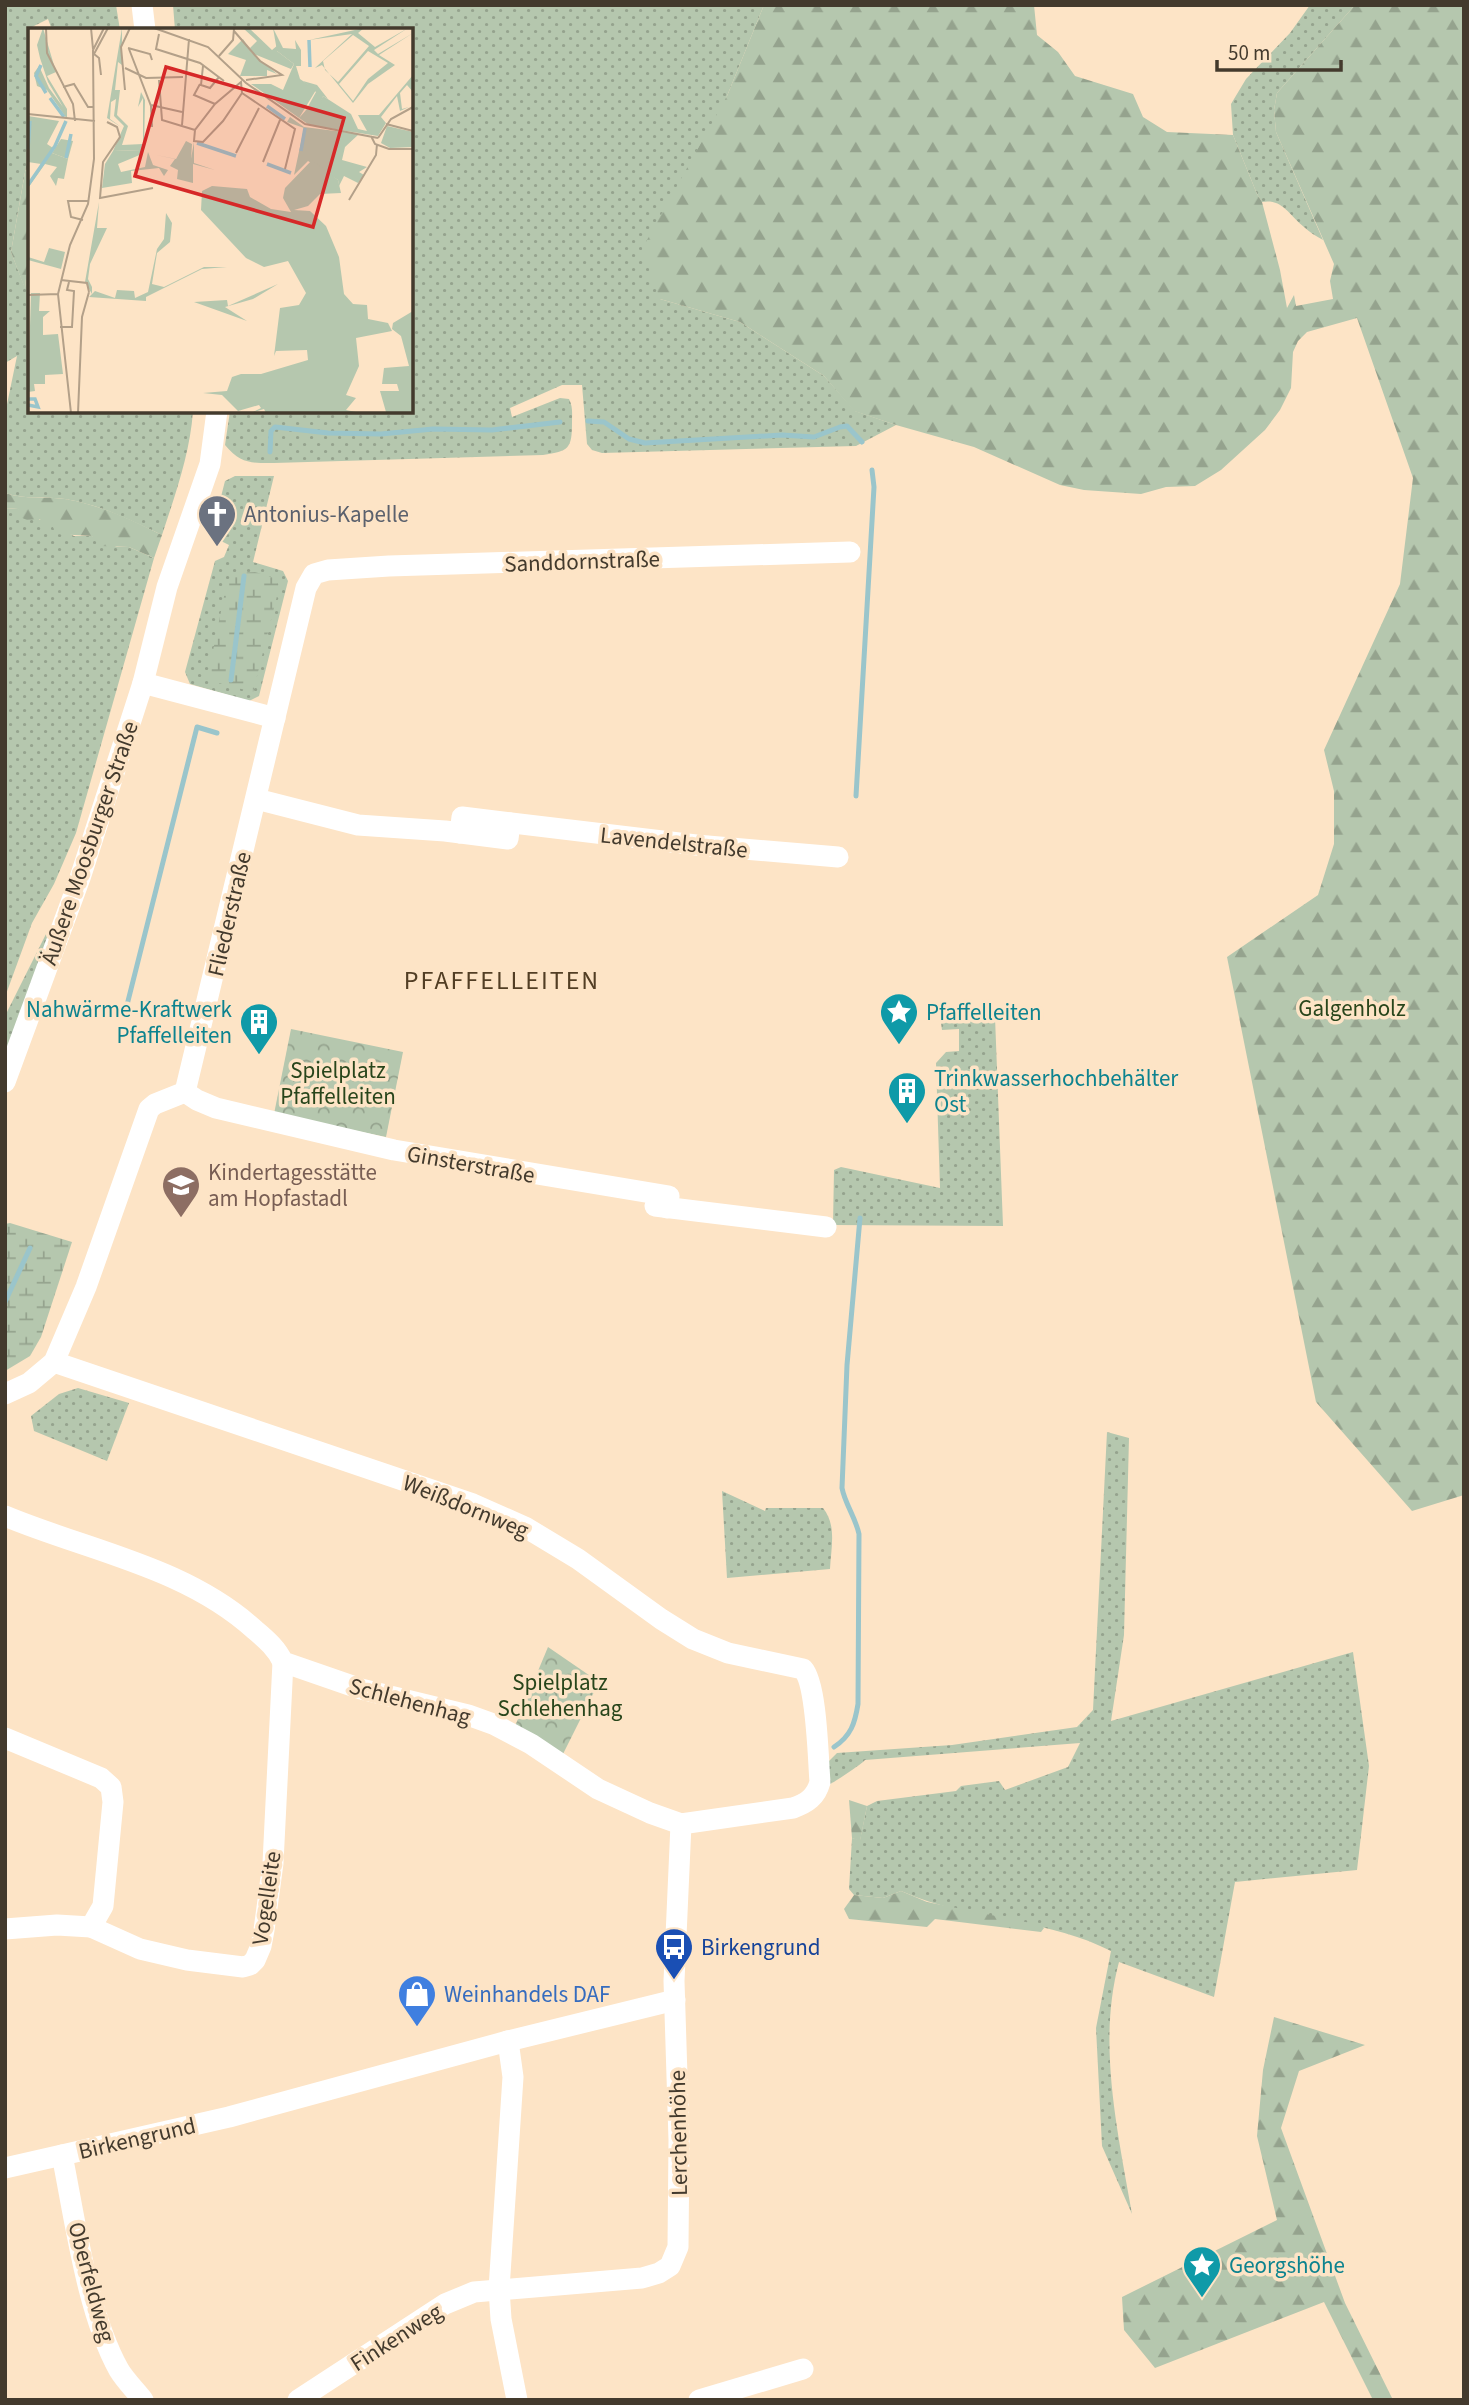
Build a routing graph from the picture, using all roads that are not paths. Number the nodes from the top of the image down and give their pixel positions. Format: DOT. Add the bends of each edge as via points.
graph roads {
  1 [pos="142,5"];
  2 [pos="145,28"];
  3 [pos="217,413"];
  4 [pos="850,552"];
  5 [pos="314,574"];
  6 [pos="143,683"];
  7 [pos="275,718"];
  8 [pos="256,799"];
  9 [pos="838,858"];
  10 [pos="5,1082"];
  11 [pos="185,1092"];
  12 [pos="826,1227"];
  13 [pos="54,1362"];
  14 [pos="5,1394"];
  15 [pos="5,1516"];
  16 [pos="283,1662"];
  17 [pos="5,1738"];
  18 [pos="820,1782"];
  19 [pos="681,1824"];
  20 [pos="91,1927"];
  21 [pos="5,1930"];
  22 [pos="675,2000"];
  23 [pos="508,2041"];
  24 [pos="62,2155"];
  25 [pos="5,2168"];
  26 [pos="499,2289"];
  27 [pos="803,2369"];
  28 [pos="143,2400"];
  29 [pos="298,2400"];
  30 [pos="517,2400"];
  31 [pos="699,2400"];
  1 -- 2 [label="street"];
  3 -- 6 [label="street, Äußere Moosburger Straße" via="207,475 167,587"];
  4 -- 5 [label="street, Sanddornstraße" via="389,566"];
  5 -- 7 [label="street, Fliederstraße" via="306,588"];
  6 -- 7 [label="street"];
  6 -- 10 [label="street, Äußere Moosburger Straße" via="80,878"];
  7 -- 8 [label="street, Fliederstraße"];
  8 -- 9 [label="street, Lavendelstraße" via="358,825 460,833 462,817"];
  8 -- 11 [label="street, Fliederstraße"];
  11 -- 12 [label="street, Ginsterstraße" via="216,1108 394,1150 639,1191 637,1204"];
  11 -- 13 [label="street" via="149,1109 86,1287"];
  13 -- 14 [label="street" via="29,1383"];
  13 -- 18 [label="street, Weißdornweg" via="473,1504 525,1527 693,1639 728,1653 803,1669 812,1693"];
  15 -- 16 [label="street" via="192,1587 243,1619 278,1651"];
  16 -- 19 [label="street, Schlehenhag" via="361,1689 493,1724 598,1789"];
  16 -- 20 [label="street, Vogelleite" via="273,1863 255,1960 243,1967 187,1960 140,1949"];
  17 -- 20 [label="street" via="101,1778 111,1787 103,1906"];
  18 -- 19 [label="street, Schlehenhag" via="811,1798 793,1808"];
  19 -- 22 [label="street, Lerchenhöhe"];
  20 -- 21 [label="street"];
  22 -- 23 [label="street, Birkengrund"];
  22 -- 26 [label="street, Lerchenhöhe" via="676,2257 665,2270 642,2278"];
  23 -- 24 [label="street, Birkengrund" via="263,2109"];
  23 -- 26 [label="street" via="513,2077"];
  24 -- 25 [label="street, Birkengrund"];
  24 -- 28 [label="street, Oberfeldweg" via="99,2321 120,2371"];
  26 -- 29 [label="street, Finkenweg" via="474,2292 445,2304"];
  26 -- 30 [label="street"];
  27 -- 31 [label="street"];
}
